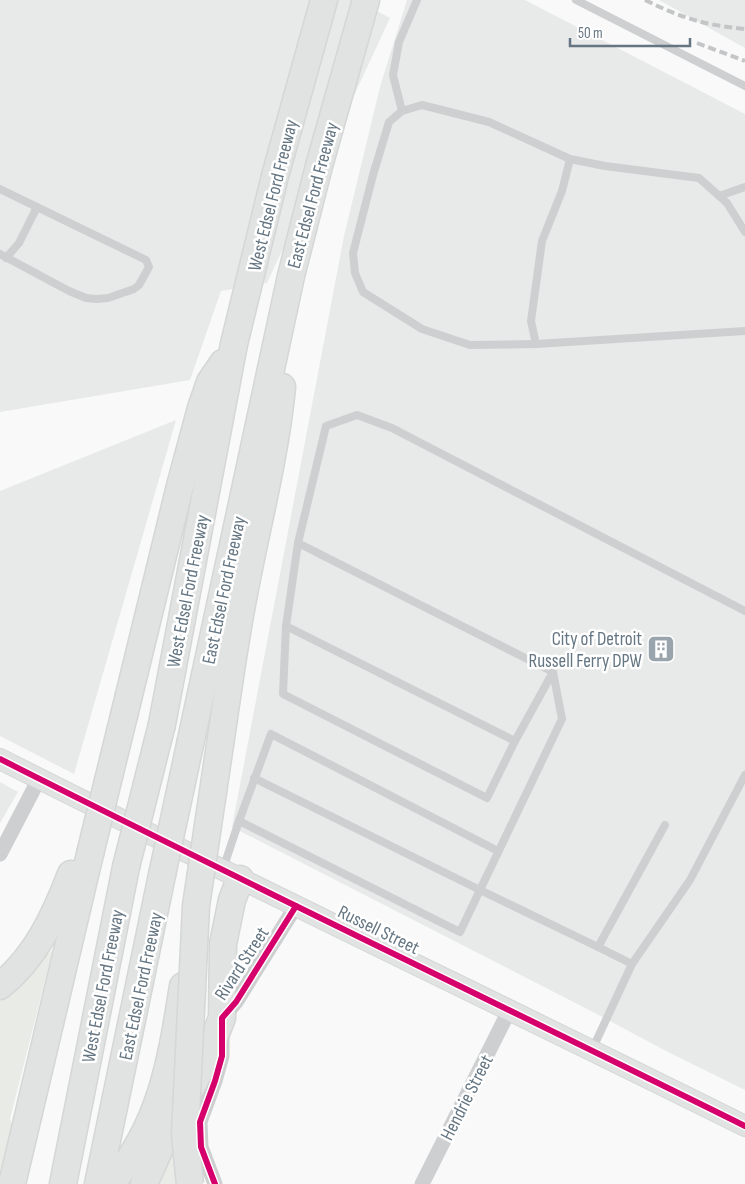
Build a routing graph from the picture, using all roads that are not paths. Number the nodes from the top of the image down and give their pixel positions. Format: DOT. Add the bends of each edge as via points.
graph roads {
  1 [pos="324,0"];
  2 [pos="366,0"];
  3 [pos="417,0"];
  4 [pos="576,0"];
  5 [pos="745,86"];
  6 [pos="402,111"];
  7 [pos="570,159"];
  8 [pos="745,187"];
  9 [pos="0,189"];
  10 [pos="719,196"];
  11 [pos="36,207"];
  12 [pos="745,232"];
  13 [pos="3,256"];
  14 [pos="745,331"];
  15 [pos="279,336"];
  16 [pos="234,344"];
  17 [pos="536,344"];
  18 [pos="298,543"];
  19 [pos="745,611"];
  20 [pos="286,626"];
  21 [pos="553,672"];
  22 [pos="515,742"];
  23 [pos="0,759"];
  24 [pos="745,774"];
  25 [pos="254,778"];
  26 [pos="39,779"];
  27 [pos="239,821"];
  28 [pos="665,825"];
  29 [pos="498,852"];
  30 [pos="0,854"];
  31 [pos="231,875"];
  32 [pos="480,890"];
  33 [pos="196,906"];
  34 [pos="296,906"];
  35 [pos="63,923"];
  36 [pos="598,946"];
  37 [pos="632,964"];
  38 [pos="0,986"];
  39 [pos="510,1009"];
  40 [pos="222,1018"];
  41 [pos="592,1050"];
  42 [pos="745,1126"];
  43 [pos="12,1184"];
  44 [pos="63,1184"];
  45 [pos="98,1184"];
  46 [pos="111,1184"];
  47 [pos="144,1184"];
  48 [pos="190,1184"];
  49 [pos="215,1184"];
  50 [pos="422,1184"];
  1 -- 16 [label="highway, West Edsel Ford Freeway" via="275,176"];
  2 -- 15 [label="highway, East Edsel Ford Freeway" via="319,166"];
  3 -- 6 [label="lane" via="399,42 394,75"];
  4 -- 5 [label="lane"];
  6 -- 7 [label="lane" via="422,105 489,122"];
  6 -- 17 [label="lane" via="389,122 353,254 355,272 363,292 422,328 470,345"];
  7 -- 10 [label="lane" via="699,178"];
  7 -- 17 [label="lane" via="562,191 542,241 531,321"];
  8 -- 10 [label="lane"];
  9 -- 11 [label="lane"];
  10 -- 12 [label="lane"];
  11 -- 13 [label="lane" via="19,243"];
  11 -- 13 [label="lane" via="146,260 149,267 139,285 108,298 86,298"];
  14 -- 17 [label="lane"];
  15 -- 33 [label="highway, bridge" via="282,386 279,420 243,599"];
  15 -- 45 [label="highway, East Edsel Ford Freeway, bridge"];
  16 -- 35 [label="highway, bridge" via="210,382 201,408 90,854"];
  16 -- 44 [label="highway, West Edsel Ford Freeway, bridge" via="162,724 126,867"];
  18 -- 19 [label="lane" via="326,426 357,415 392,428"];
  18 -- 20 [label="lane"];
  18 -- 21 [label="lane"];
  20 -- 22 [label="lane"];
  20 -- 22 [label="lane" via="284,694 487,798"];
  21 -- 22 [label="lane"];
  21 -- 29 [label="lane" via="562,719"];
  23 -- 26 [label="street, Russell Street"];
  24 -- 37 [label="lane" via="690,880"];
  25 -- 27 [label="lane"];
  25 -- 29 [label="lane" via="271,734"];
  25 -- 32 [label="lane"];
  26 -- 30 [label="street"];
  26 -- 31 [label="street, Russell Street"];
  27 -- 31 [label="lane"];
  27 -- 32 [label="lane" via="460,932"];
  28 -- 36 [label="lane"];
  29 -- 32 [label="lane"];
  31 -- 34 [label="street, Russell Street"];
  31 -- 40 [label="highway" via="232,900 223,944"];
  32 -- 36 [label="lane"];
  33 -- 46 [label="highway, bridge" via="167,1075 149,1125"];
  33 -- 48 [label="highway, bridge" via="186,1135"];
  34 -- 39 [label="street, Russell Street"];
  34 -- 40 [label="street, Rivard Street" via="236,1002"];
  35 -- 38 [label="highway" via="45,934 25,961"];
  35 -- 43 [label="highway"];
  36 -- 37 [label="lane"];
  37 -- 41 [label="lane"];
  39 -- 41 [label="street, Russell Street"];
  39 -- 50 [label="street, Hendrie Street"];
  40 -- 47 [label="highway" via="205,1061"];
  40 -- 49 [label="street, Rivard Street" via="222,1056 200,1122 201,1147"];
  41 -- 42 [label="street, Russell Street"];
}
